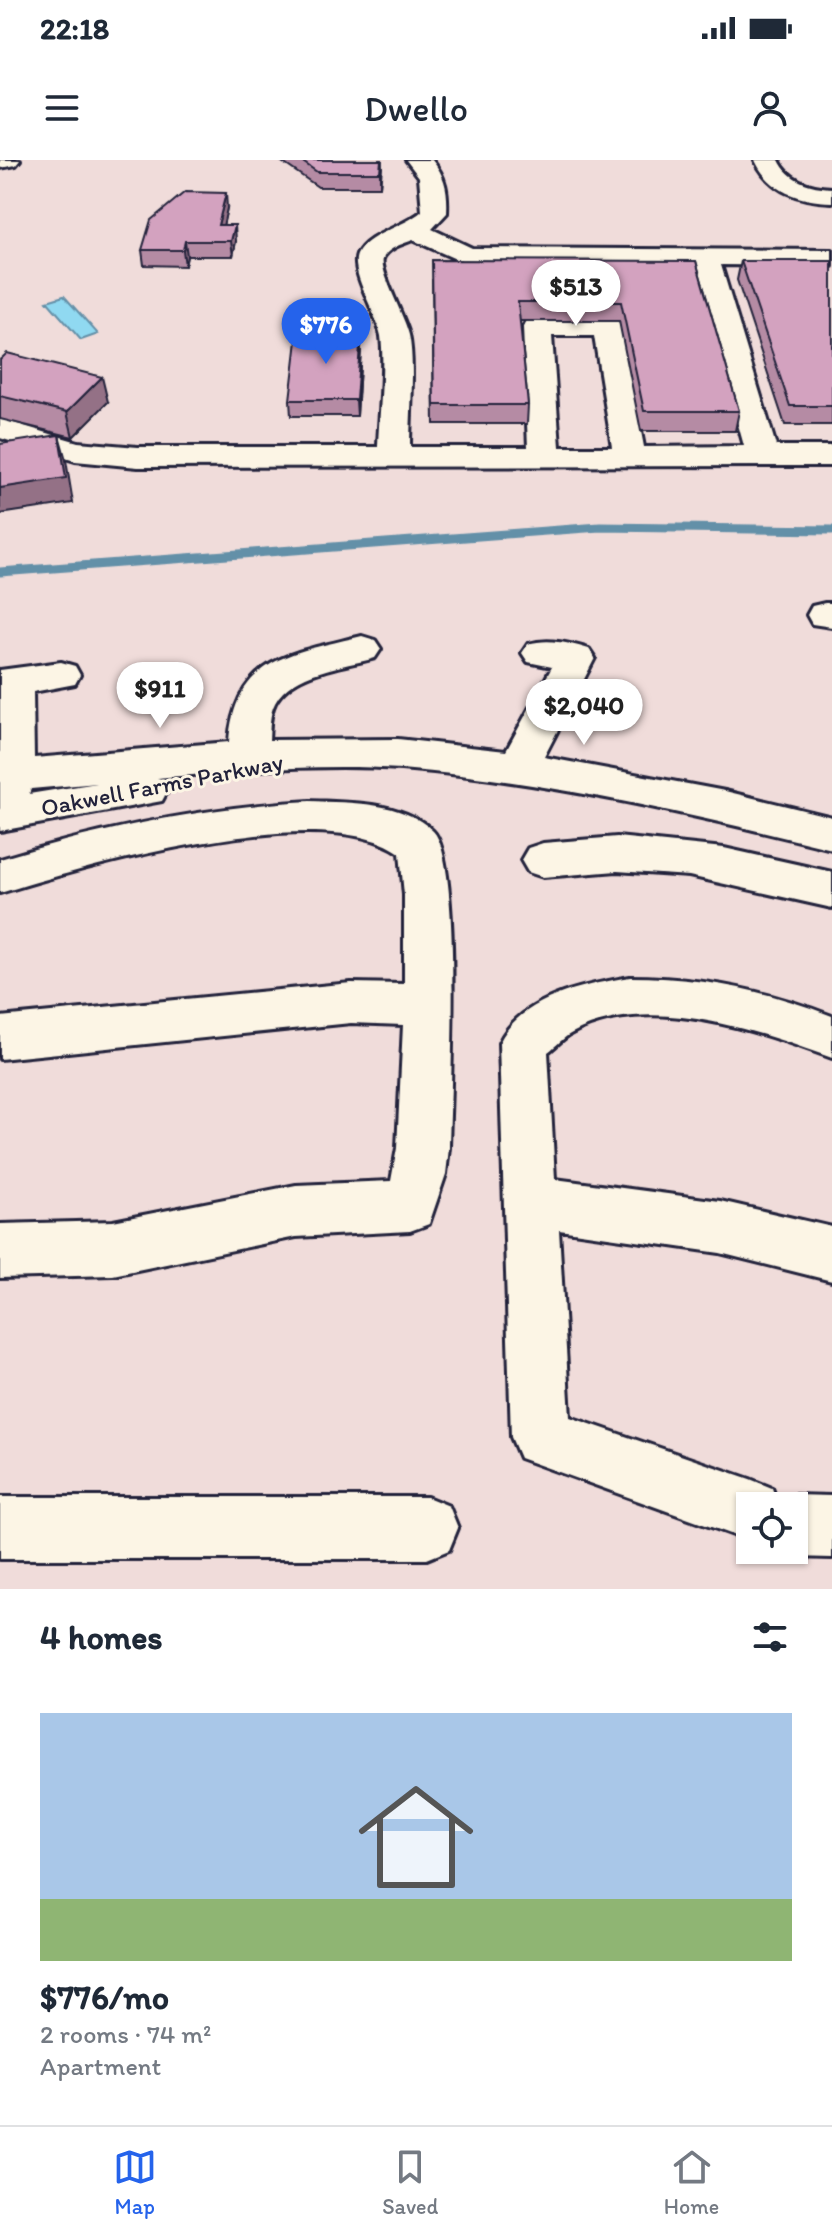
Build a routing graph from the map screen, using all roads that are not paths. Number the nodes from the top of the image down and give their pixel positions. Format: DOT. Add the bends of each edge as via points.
graph roads {
  1 [pos="8,160"];
  2 [pos="418,160"];
  3 [pos="767,160"];
  4 [pos="0,161"];
  5 [pos="832,195"];
  6 [pos="414,230"];
  7 [pos="705,257"];
  8 [pos="832,258"];
  9 [pos="0,428"];
  10 [pos="75,451"];
  11 [pos="394,455"];
  12 [pos="544,455"];
  13 [pos="630,456"];
  14 [pos="763,456"];
  15 [pos="832,456"];
  16 [pos="0,462"];
  17 [pos="362,649"];
  18 [pos="541,653"];
  19 [pos="61,675"];
  20 [pos="7,682"];
  21 [pos="323,754"];
  22 [pos="248,755"];
  23 [pos="518,767"];
  24 [pos="3,801"];
  25 [pos="830,824"];
  26 [pos="543,860"];
  27 [pos="0,876"];
  28 [pos="832,890"];
  29 [pos="426,1005"];
  30 [pos="832,1037"];
  31 [pos="0,1038"];
  32 [pos="529,1202"];
  33 [pos="0,1251"];
  34 [pos="832,1254"];
  35 [pos="736,1505"];
  36 [pos="808,1526"];
  37 [pos="832,1527"];
  38 [pos="0,1528"];
  39 [pos="427,1528"];
  1 -- 4 [label="street"];
  2 -- 6 [label="street" via="436,190 434,213"];
  3 -- 5 [label="street" via="790,188"];
  6 -- 7 [label="street" via="467,256"];
  6 -- 11 [label="street" via="381,244 370,256 368,271 395,336"];
  7 -- 8 [label="street"];
  7 -- 14 [label="street"];
  9 -- 10 [label="street"];
  10 -- 11 [label="street" via="138,457"];
  10 -- 16 [label="street"];
  11 -- 12 [label="street"];
  12 -- 13 [label="street"];
  12 -- 13 [label="street" via="537,327 607,327"];
  13 -- 14 [label="street"];
  14 -- 15 [label="street"];
  17 -- 22 [label="street" via="308,663 269,684 253,708"];
  18 -- 23 [label="street" via="576,658"];
  19 -- 20 [label="street"];
  20 -- 24 [label="street"];
  21 -- 22 [label="street, Oakwell Farms Parkway"];
  21 -- 23 [label="street, Oakwell Farms Parkway" via="398,754"];
  21 -- 24 [label="street, Oakwell Farms Parkway" via="201,780"];
  22 -- 24 [label="street, Oakwell Farms Parkway"];
  23 -- 25 [label="street, Oakwell Farms Parkway"];
  26 -- 28 [label="street" via="634,852 690,858"];
  27 -- 29 [label="street" via="80,851 185,830 277,818 364,818 405,832 424,856"];
  29 -- 31 [label="street" via="351,1003"];
  29 -- 33 [label="street" via="423,1148 410,1206 296,1211 113,1248"];
  30 -- 32 [label="street" via="726,1004 673,996 586,1005 536,1029 523,1043"];
  32 -- 34 [label="street" via="743,1231"];
  32 -- 35 [label="street" via="541,1437"];
  36 -- 37 [label="street"];
  38 -- 39 [label="street"];
}
